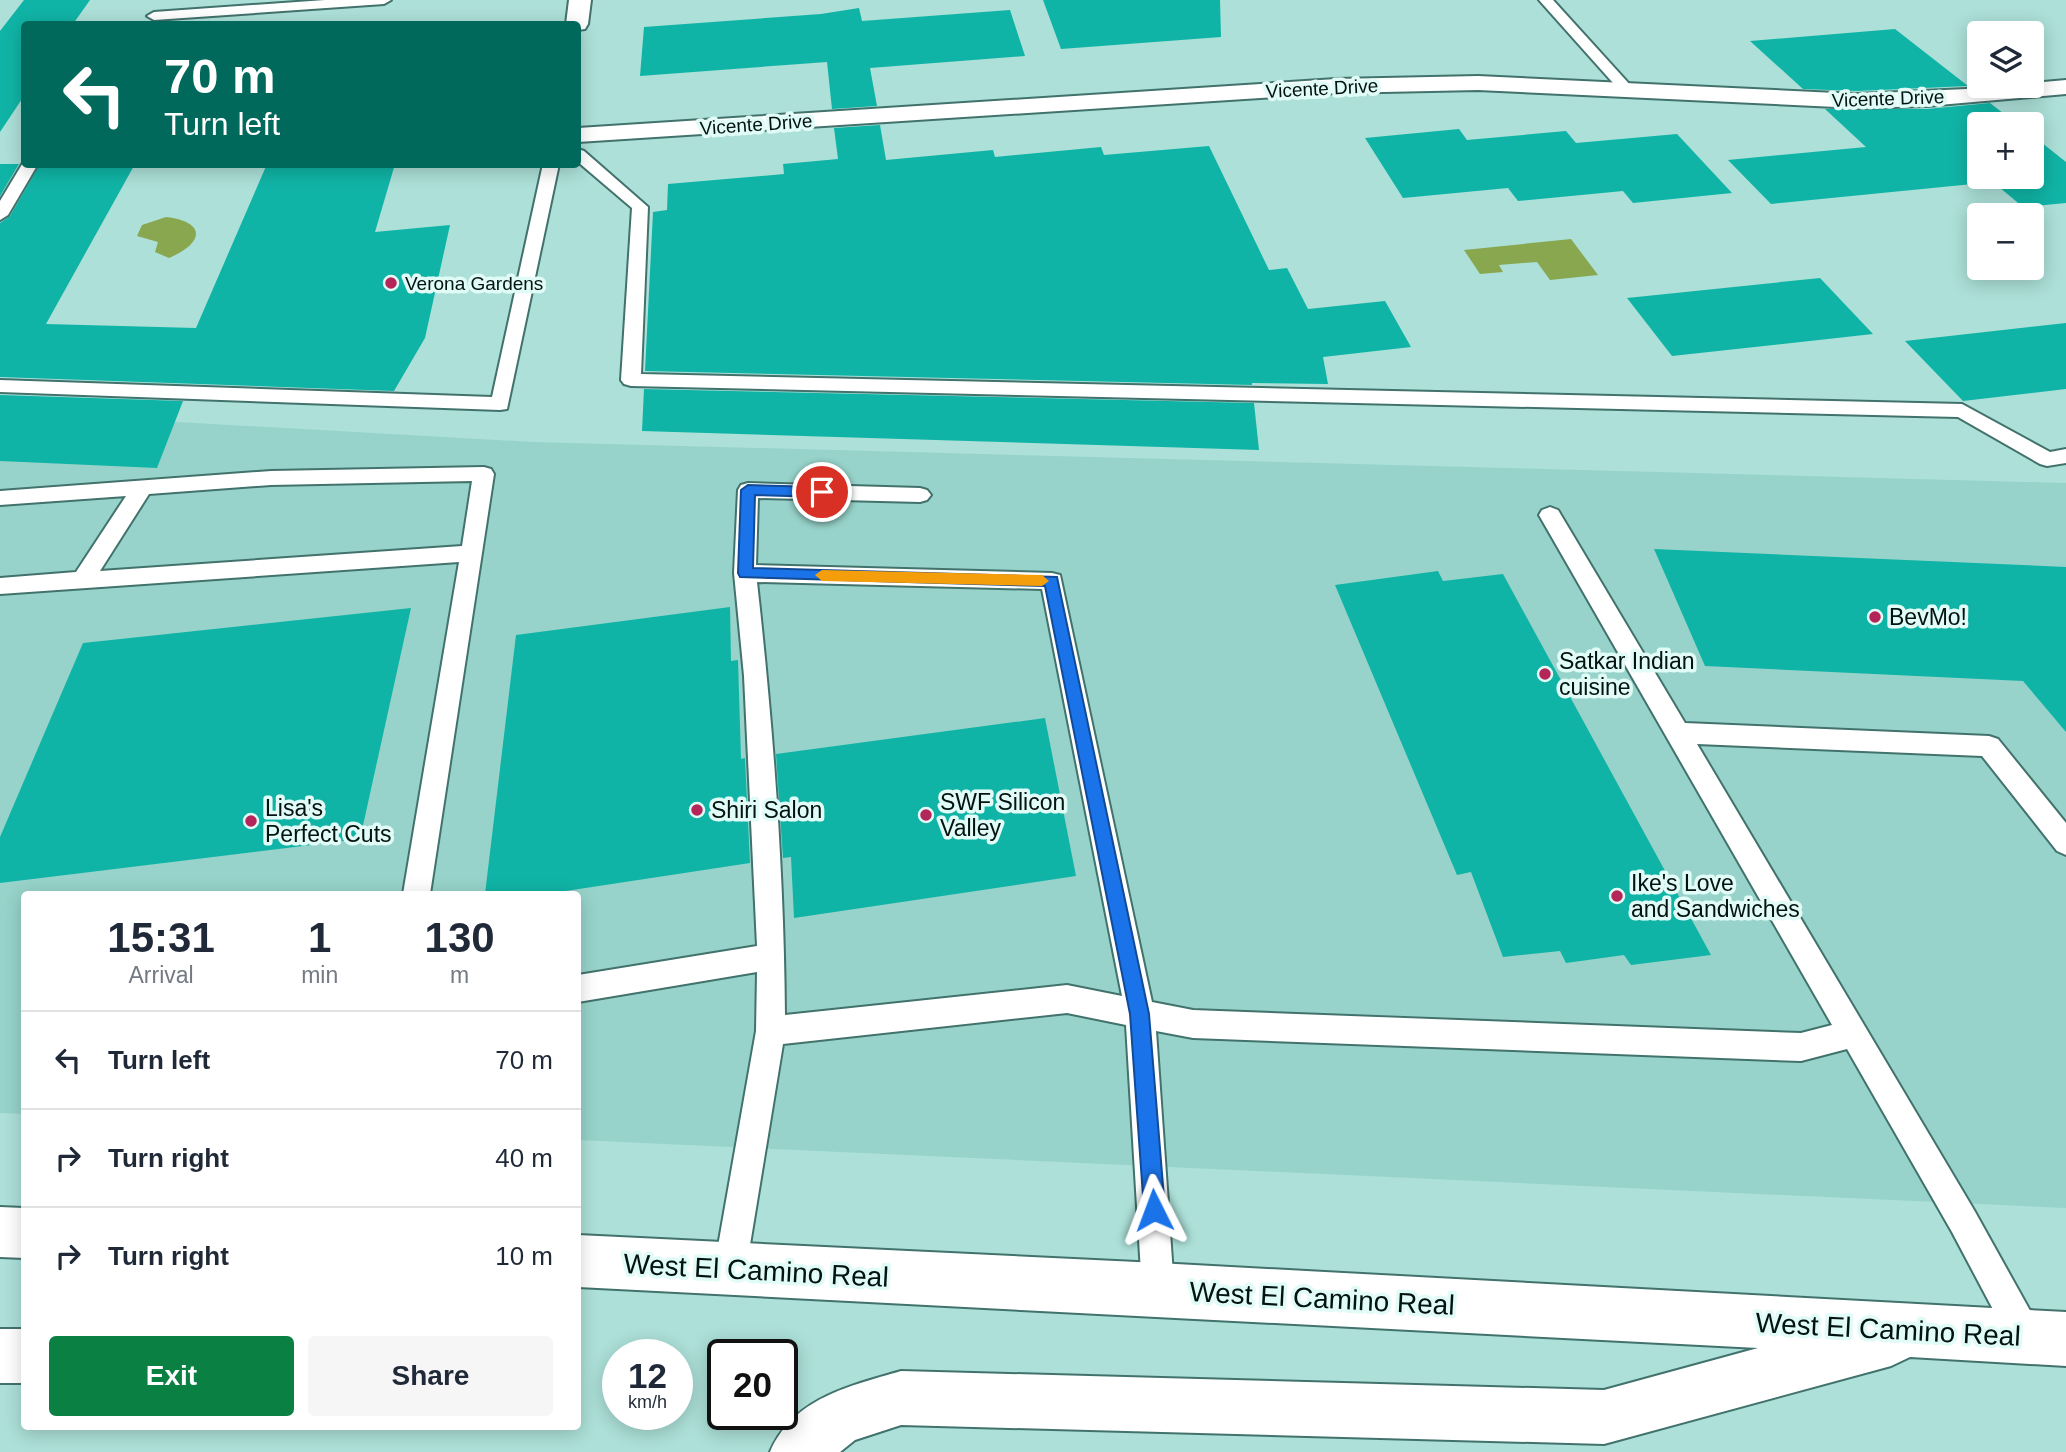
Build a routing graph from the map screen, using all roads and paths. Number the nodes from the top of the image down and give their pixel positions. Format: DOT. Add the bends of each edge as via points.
graph roads {
  1 [pos="164,0"];
  2 [pos="384,0"];
  3 [pos="580,0"];
  4 [pos="1546,0"];
  5 [pos="151,20"];
  6 [pos="577,21"];
  7 [pos="2066,86"];
  8 [pos="1627,90"];
  9 [pos="581,135"];
  10 [pos="581,157"];
  11 [pos="28,168"];
  12 [pos="550,168"];
  13 [pos="0,215"];
  14 [pos="0,386"];
  15 [pos="2066,456"];
  16 [pos="142,488"];
  17 [pos="920,495"];
  18 [pos="0,498"];
  19 [pos="1550,515"];
  20 [pos="472,553"];
  21 [pos="745,573"];
  22 [pos="84,578"];
  23 [pos="0,586"];
  24 [pos="1677,733"];
  25 [pos="2066,843"];
  26 [pos="417,891"];
  27 [pos="771,957"];
  28 [pos="581,988"];
  29 [pos="1140,1014"];
  30 [pos="771,1031"];
  31 [pos="1851,1034"];
  32 [pos="0,1232"];
  33 [pos="21,1233"];
  34 [pos="581,1261"];
  35 [pos="730,1269"];
  36 [pos="1158,1289"];
  37 [pos="1923,1331"];
  38 [pos="2046,1338"];
  39 [pos="0,1356"];
  40 [pos="21,1356"];
  41 [pos="798,1452"];
  1 -- 5 [label="lane"];
  2 -- 5 [label="lane"];
  3 -- 6 [label="street"];
  4 -- 8 [label="lane"];
  7 -- 8 [label="street, Vicente Drive" via="1857,101"];
  8 -- 9 [label="street, Vicente Drive" via="1478,83 1336,86"];
  10 -- 15 [label="lane" via="640,207 631,380 1962,411 2048,459"];
  11 -- 13 [label="lane"];
  12 -- 14 [label="lane" via="500,404"];
  16 -- 18 [label="lane"];
  16 -- 20 [label="lane" via="271,478 484,474"];
  16 -- 22 [label="lane"];
  17 -- 21 [label="lane" via="748,490"];
  19 -- 24 [label="lane"];
  20 -- 22 [label="lane"];
  20 -- 26 [label="lane"];
  21 -- 27 [label="lane" via="756,676"];
  21 -- 29 [label="lane" via="1052,581"];
  22 -- 23 [label="lane"];
  24 -- 25 [label="lane" via="1989,746"];
  24 -- 31 [label="lane"];
  27 -- 28 [label="lane"];
  27 -- 30 [label="lane"];
  29 -- 30 [label="lane" via="1067,999"];
  29 -- 31 [label="lane" via="1193,1024 1801,1048"];
  29 -- 36 [label="lane"];
  30 -- 35 [label="lane"];
  31 -- 38 [label="lane" via="1963,1221"];
  32 -- 33 [label="street"];
  34 -- 35 [label="street, West El Camino Real"];
  35 -- 36 [label="street, West El Camino Real"];
  36 -- 37 [label="street, West El Camino Real"];
  37 -- 38 [label="street, West El Camino Real"];
  37 -- 41 [label="street" via="1604,1417 901,1398 839,1417"];
  39 -- 40 [label="street"];
}
